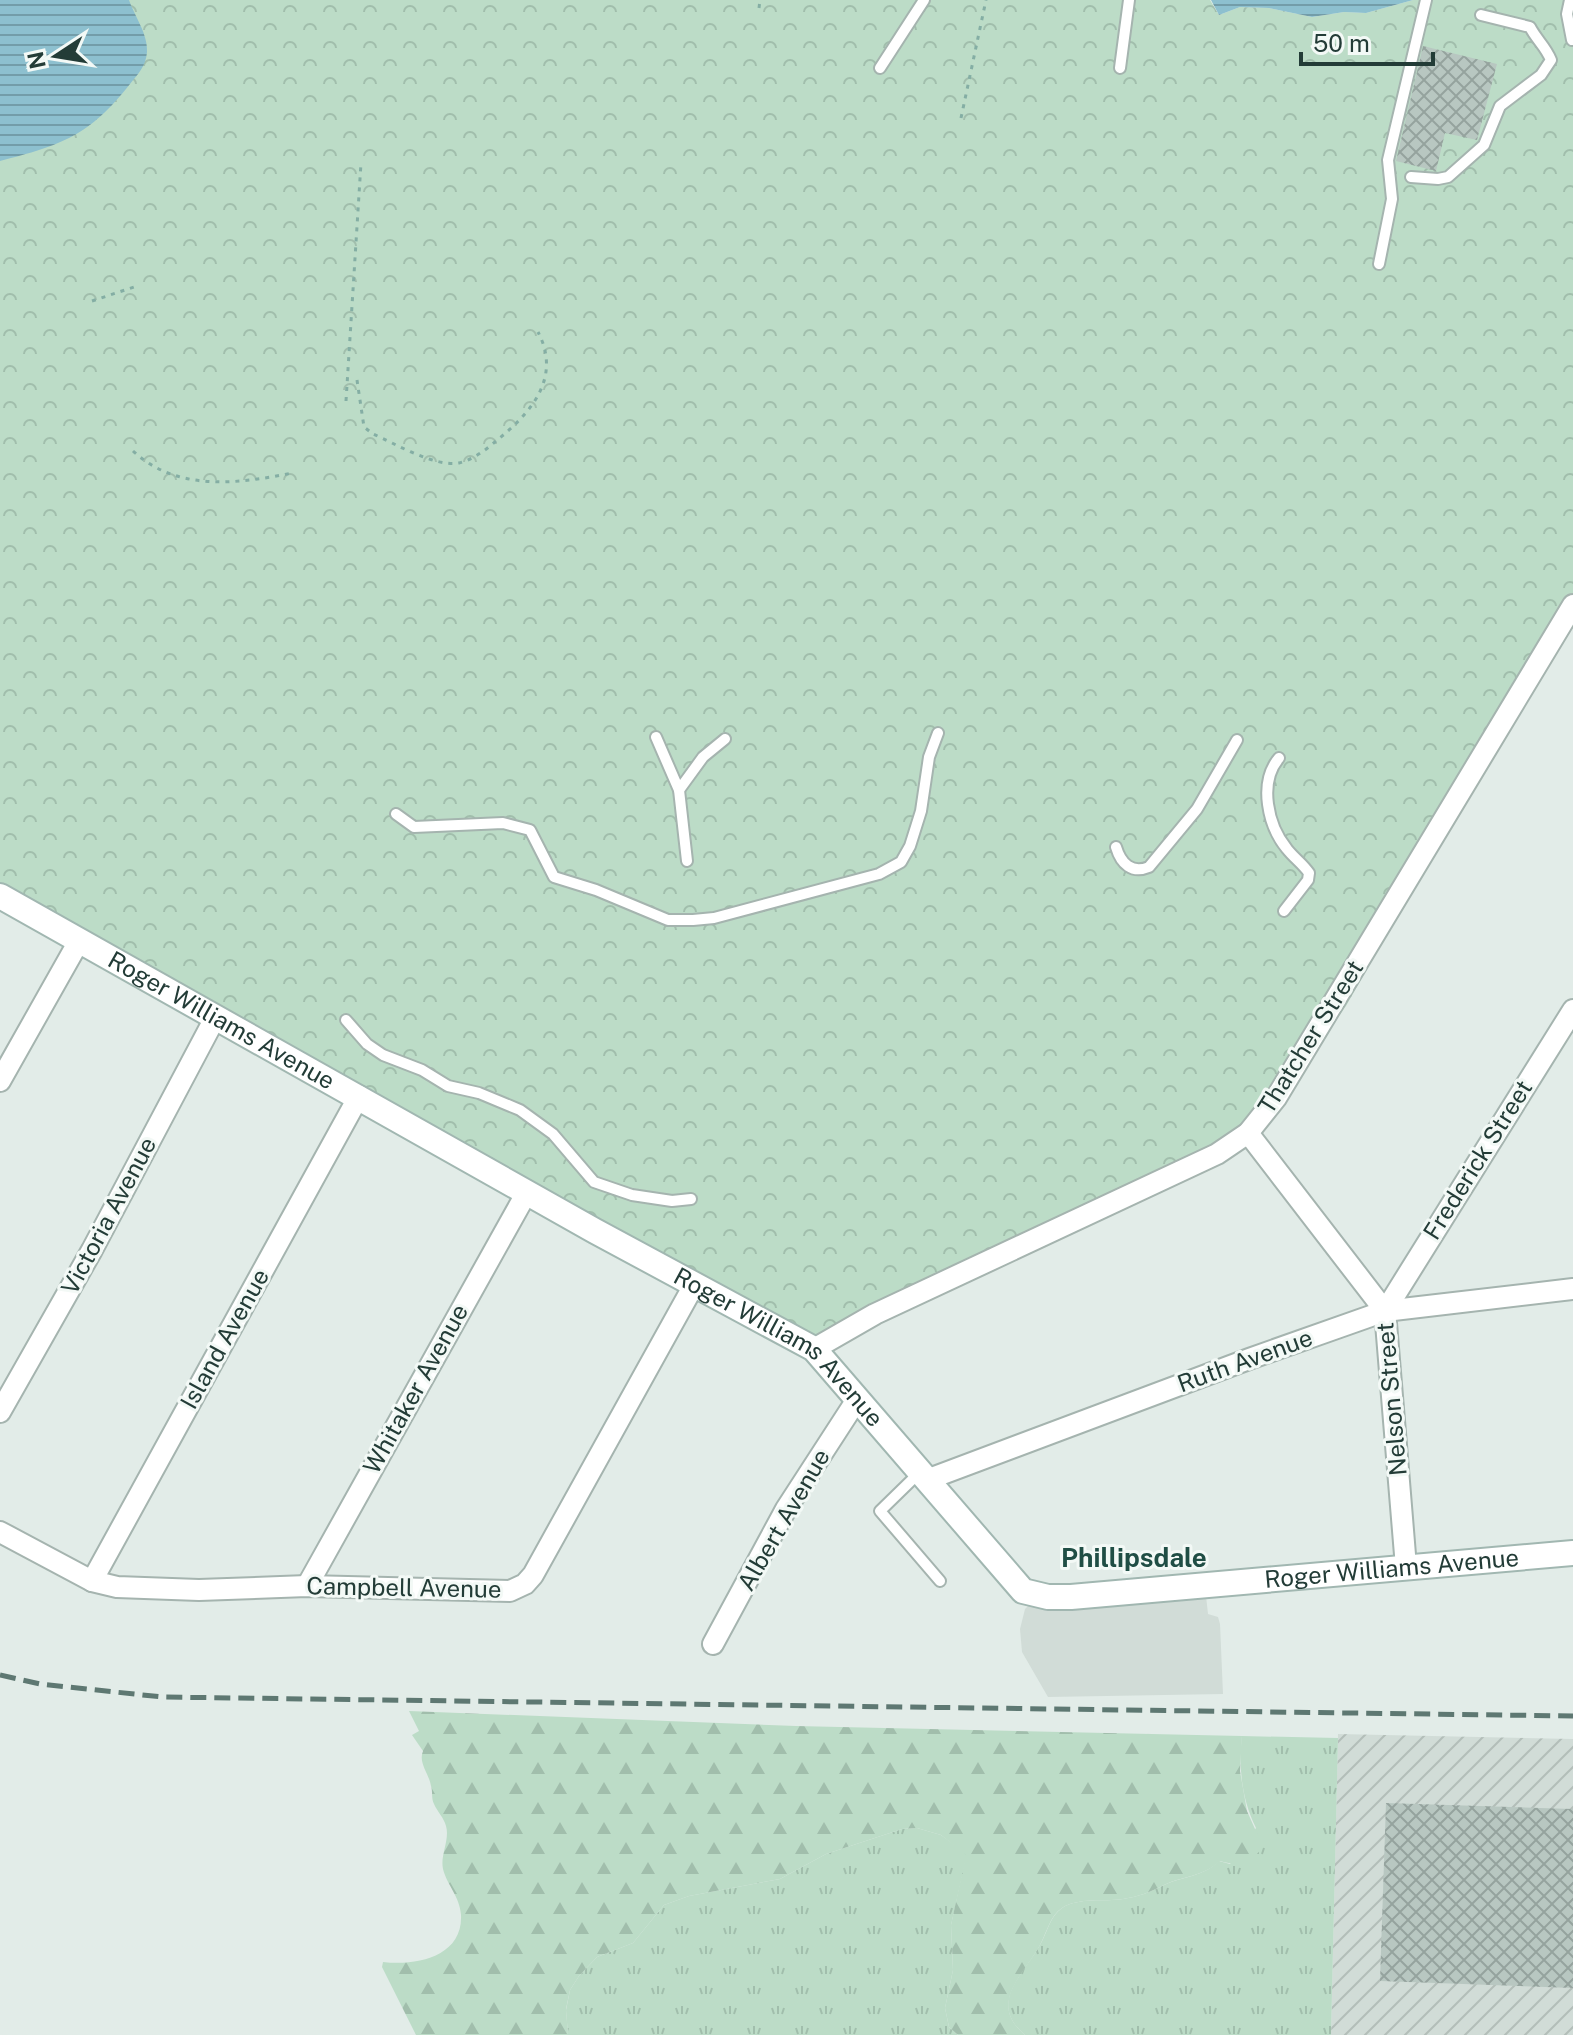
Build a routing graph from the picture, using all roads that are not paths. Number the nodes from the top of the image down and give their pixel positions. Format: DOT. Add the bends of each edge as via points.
graph roads {
  1 [pos="924,0"];
  2 [pos="1129,0"];
  3 [pos="1426,0"];
  4 [pos="1570,0"];
  5 [pos="1481,15"];
  6 [pos="1572,40"];
  7 [pos="880,68"];
  8 [pos="1120,68"];
  9 [pos="1411,177"];
  10 [pos="1379,264"];
  11 [pos="1573,605"];
  12 [pos="938,733"];
  13 [pos="656,737"];
  14 [pos="725,739"];
  15 [pos="1237,740"];
  16 [pos="1279,758"];
  17 [pos="679,790"];
  18 [pos="396,814"];
  19 [pos="1116,847"];
  20 [pos="687,861"];
  21 [pos="0,896"];
  22 [pos="1284,911"];
  23 [pos="79,941"];
  24 [pos="1573,1010"];
  25 [pos="215,1018"];
  26 [pos="346,1020"];
  27 [pos="0,1081"];
  28 [pos="359,1096"];
  29 [pos="1248,1133"];
  30 [pos="527,1192"];
  31 [pos="691,1199"];
  32 [pos="694,1285"];
  33 [pos="1573,1289"];
  34 [pos="1385,1311"];
  35 [pos="814,1349"];
  36 [pos="858,1398"];
  37 [pos="0,1412"];
  38 [pos="926,1475"];
  39 [pos="0,1532"];
  40 [pos="1573,1553"];
  41 [pos="1406,1567"];
  42 [pos="92,1581"];
  43 [pos="940,1581"];
  44 [pos="307,1586"];
  45 [pos="713,1644"];
  1 -- 7 [label="lane"];
  2 -- 8 [label="lane"];
  3 -- 10 [label="lane" via="1388,160 1392,199"];
  4 -- 6 [label="lane"];
  5 -- 9 [label="lane" via="1530,27 1551,60 1541,75 1500,106 1484,145 1448,177"];
  11 -- 29 [label="street, Thatcher Street" via="1276,1098"];
  12 -- 18 [label="lane" via="918,822 901,862 879,874 714,918 668,920 554,877 530,830 503,823 414,827"];
  13 -- 17 [label="lane"];
  14 -- 17 [label="lane" via="703,757"];
  15 -- 19 [label="lane" via="1197,809 1149,867 1131,869"];
  16 -- 22 [label="lane" via="1270,775 1271,820 1285,847 1309,873"];
  17 -- 20 [label="lane"];
  21 -- 23 [label="main road, Roger Williams Avenue"];
  23 -- 25 [label="main road, Roger Williams Avenue"];
  23 -- 27 [label="street"];
  24 -- 34 [label="street, Frederick Street"];
  25 -- 28 [label="main road, Roger Williams Avenue"];
  25 -- 37 [label="street, Victoria Avenue"];
  26 -- 31 [label="lane" via="383,1055 448,1086 520,1110 553,1134 594,1182 632,1195"];
  28 -- 30 [label="main road, Roger Williams Avenue"];
  28 -- 42 [label="street, Island Avenue"];
  29 -- 34 [label="street, Nelson Street"];
  29 -- 35 [label="street, Thatcher Street" via="1217,1154 875,1314"];
  30 -- 32 [label="main road, Roger Williams Avenue"];
  30 -- 44 [label="street, Whitaker Avenue"];
  32 -- 35 [label="main road, Roger Williams Avenue"];
  32 -- 44 [label="street, Campbell Avenue" via="525,1584 485,1592"];
  33 -- 34 [label="street, Ruth Avenue"];
  34 -- 38 [label="street, Ruth Avenue"];
  34 -- 41 [label="street, Nelson Street"];
  35 -- 36 [label="main road, Roger Williams Avenue"];
  36 -- 38 [label="main road, Roger Williams Avenue"];
  36 -- 45 [label="street, Albert Avenue" via="786,1509"];
  38 -- 41 [label="main road, Roger Williams Avenue" via="1015,1583 1035,1595 1071,1597"];
  38 -- 43 [label="lane" via="880,1511"];
  39 -- 42 [label="street, Campbell Avenue"];
  40 -- 41 [label="main road, Roger Williams Avenue"];
  42 -- 44 [label="street, Campbell Avenue" via="199,1590"];
}
